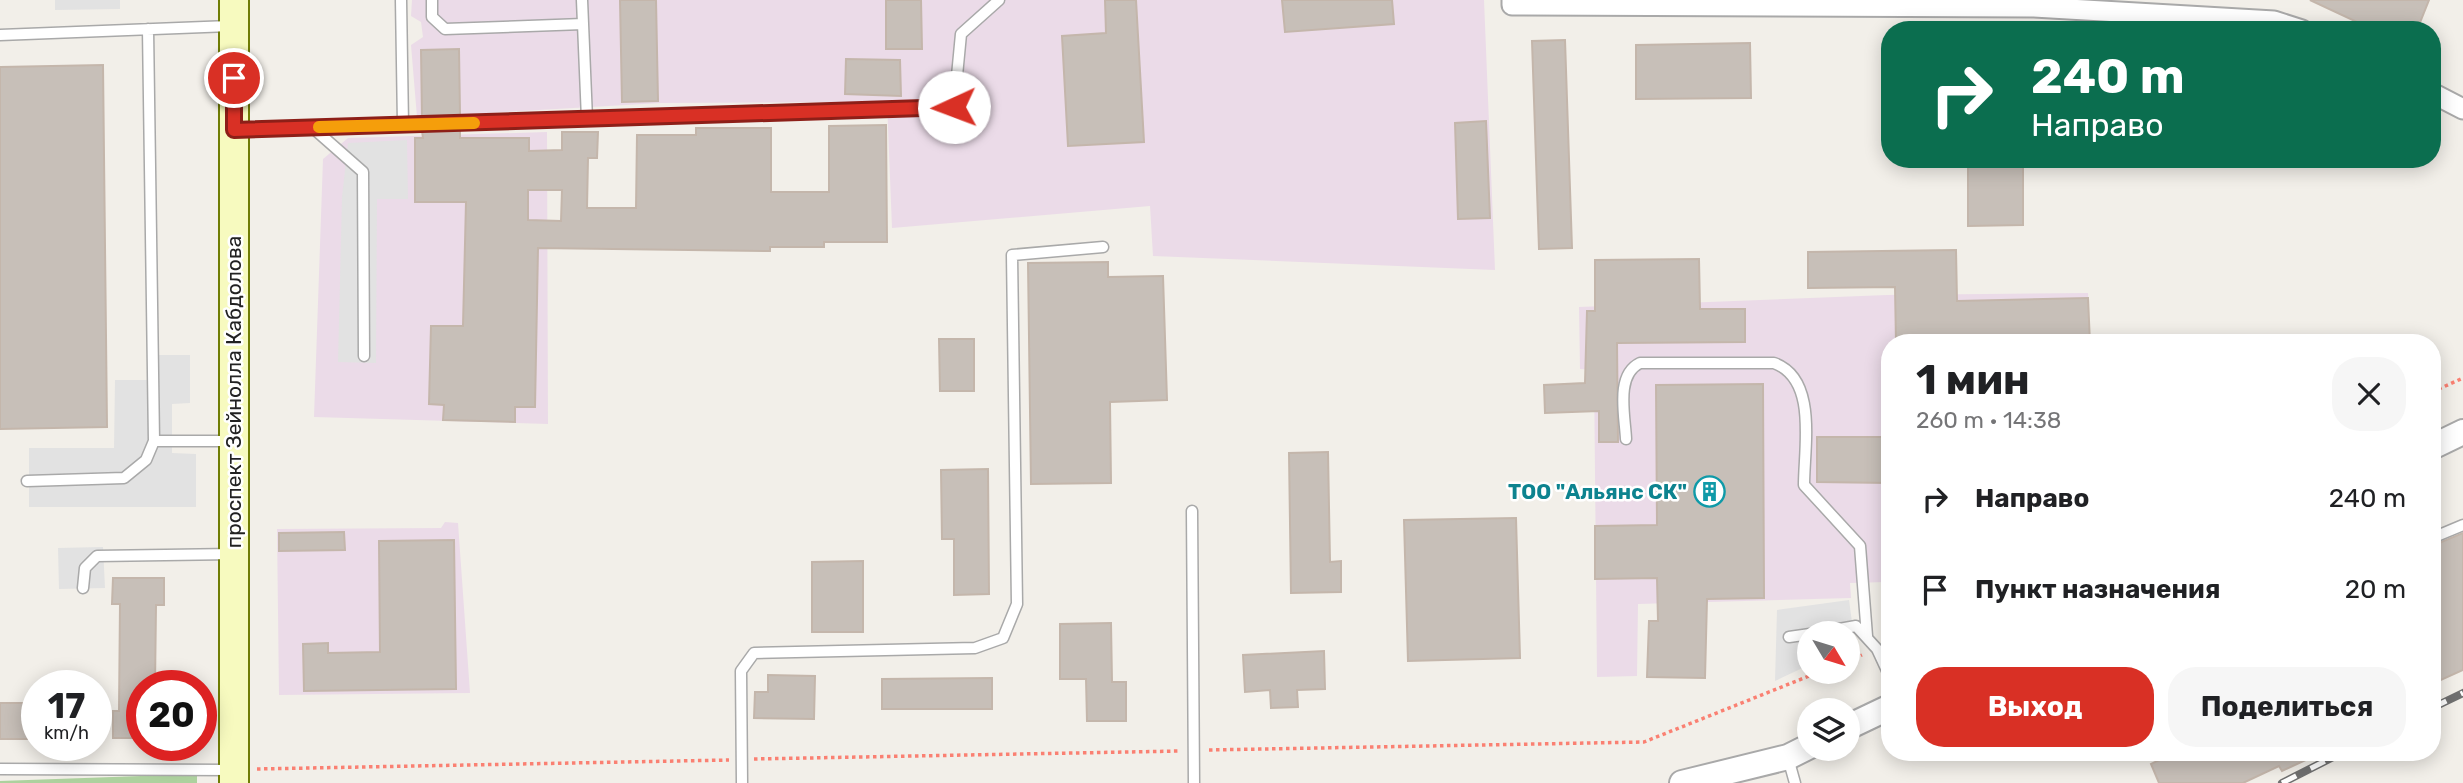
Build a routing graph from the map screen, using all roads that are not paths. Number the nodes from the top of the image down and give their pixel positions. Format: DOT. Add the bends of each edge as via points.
graph roads {
  1 [pos="401,0"];
  2 [pos="432,0"];
  3 [pos="582,0"];
  4 [pos="999,0"];
  5 [pos="1511,0"];
  6 [pos="234,13"];
  7 [pos="2274,21"];
  8 [pos="583,24"];
  9 [pos="148,29"];
  10 [pos="0,35"];
  11 [pos="2441,98"];
  12 [pos="2463,109"];
  13 [pos="587,119"];
  14 [pos="402,125"];
  15 [pos="313,128"];
  16 [pos="234,130"];
  17 [pos="1104,247"];
  18 [pos="364,356"];
  19 [pos="2463,432"];
  20 [pos="1626,439"];
  21 [pos="234,440"];
  22 [pos="154,441"];
  23 [pos="2441,443"];
  24 [pos="27,481"];
  25 [pos="1192,511"];
  26 [pos="2463,525"];
  27 [pos="2441,534"];
  28 [pos="234,554"];
  29 [pos="83,588"];
  30 [pos="1860,630"];
  31 [pos="1797,636"];
  32 [pos="1867,636"];
  33 [pos="1789,637"];
  34 [pos="1881,661"];
  35 [pos="1881,711"];
  36 [pos="1860,721"];
  37 [pos="1797,753"];
  38 [pos="1798,761"];
  39 [pos="0,769"];
  40 [pos="234,776"];
  41 [pos="742,783"];
  42 [pos="1194,783"];
  43 [pos="1682,783"];
  44 [pos="1796,783"];
  1 -- 14 [label="lane"];
  2 -- 8 [label="lane" via="432,17 446,29"];
  3 -- 8 [label="lane"];
  4 -- 13 [label="lane" via="961,34 954,107"];
  5 -- 7 [label="street" via="1512,5 2034,7"];
  6 -- 9 [label="lane"];
  6 -- 16 [label="main road, проспект Зейнолла Кабдолова"];
  8 -- 13 [label="lane"];
  9 -- 10 [label="lane"];
  9 -- 22 [label="lane"];
  11 -- 12 [label="street"];
  13 -- 14 [label="lane"];
  14 -- 15 [label="lane"];
  15 -- 16 [label="lane"];
  15 -- 18 [label="lane" via="363,172"];
  16 -- 21 [label="main road, проспект Зейнолла Кабдолова"];
  17 -- 41 [label="lane" via="1012,255 1017,604 1003,638 975,649 754,653 741,671"];
  19 -- 23 [label="street"];
  20 -- 32 [label="lane" via="1624,380 1630,368 1640,363 1774,363 1787,368 1804,393 1804,485 1860,546"];
  21 -- 22 [label="lane"];
  21 -- 28 [label="main road, проспект Зейнолла Кабдолова"];
  22 -- 24 [label="lane" via="146,460 124,478"];
  25 -- 42 [label="lane"];
  26 -- 27 [label="lane"];
  28 -- 29 [label="lane" via="97,556 85,568"];
  28 -- 40 [label="main road, проспект Зейнолла Кабдолова"];
  30 -- 32 [label="lane"];
  31 -- 33 [label="lane"];
  32 -- 34 [label="lane"];
  35 -- 36 [label="street"];
  37 -- 43 [label="street"];
  38 -- 44 [label="lane"];
  39 -- 40 [label="lane"];
}
